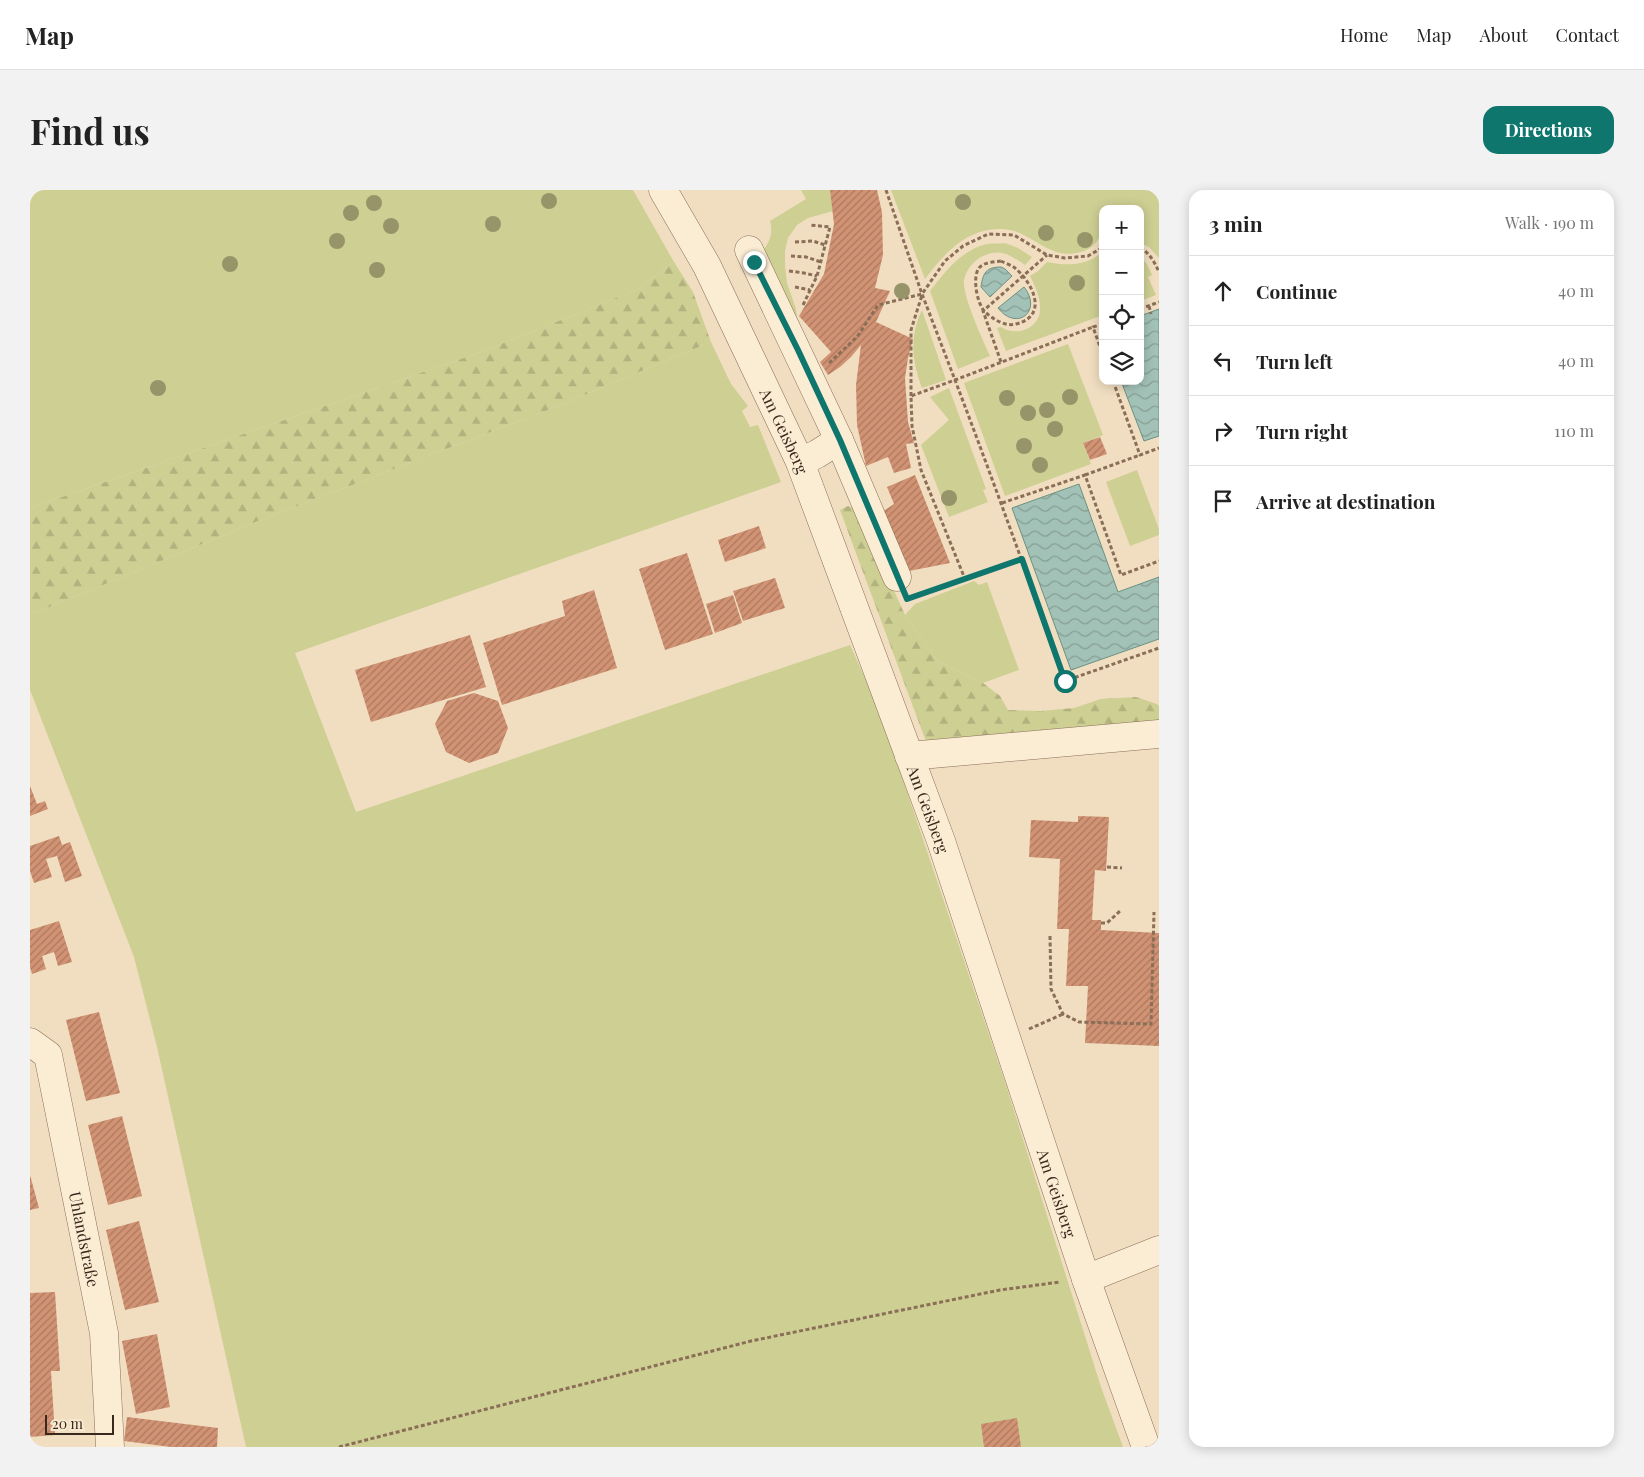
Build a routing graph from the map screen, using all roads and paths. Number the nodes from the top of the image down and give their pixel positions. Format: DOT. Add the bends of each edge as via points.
graph roads {
  1 [pos="663,190"];
  2 [pos="886,190"];
  3 [pos="809,225"];
  4 [pos="795,242"];
  5 [pos="826,245"];
  6 [pos="749,250"];
  7 [pos="1099,250"];
  8 [pos="1144,250"];
  9 [pos="1047,255"];
  10 [pos="791,256"];
  11 [pos="820,262"];
  12 [pos="789,272"];
  13 [pos="1159,272"];
  14 [pos="817,276"];
  15 [pos="1022,276"];
  16 [pos="795,287"];
  17 [pos="810,290"];
  18 [pos="922,294"];
  19 [pos="1159,302"];
  20 [pos="1149,306"];
  21 [pos="1144,308"];
  22 [pos="801,309"];
  23 [pos="984,311"];
  24 [pos="1151,314"];
  25 [pos="1099,325"];
  26 [pos="1093,327"];
  27 [pos="1099,344"];
  28 [pos="1001,362"];
  29 [pos="812,379"];
  30 [pos="954,380"];
  31 [pos="1114,385"];
  32 [pos="911,396"];
  33 [pos="840,440"];
  34 [pos="1159,448"];
  35 [pos="1140,455"];
  36 [pos="800,462"];
  37 [pos="1084,475"];
  38 [pos="1002,503"];
  39 [pos="1022,559"];
  40 [pos="1159,561"];
  41 [pos="897,576"];
  42 [pos="964,579"];
  43 [pos="1159,648"];
  44 [pos="1159,734"];
  45 [pos="909,756"];
  46 [pos="1107,867"];
  47 [pos="1122,868"];
  48 [pos="1120,911"];
  49 [pos="1154,912"];
  50 [pos="1101,923"];
  51 [pos="1050,936"];
  52 [pos="1063,1014"];
  53 [pos="1006,1038"];
  54 [pos="30,1042"];
  55 [pos="1159,1250"];
  56 [pos="1086,1279"];
  57 [pos="110,1447"];
  58 [pos="340,1447"];
  59 [pos="1146,1447"];
  1 -- 36 [label="street, Am Geisberg" via="707,266"];
  2 -- 18 [label="path"];
  3 -- 5 [label="path" via="830,227"];
  4 -- 5 [label="path"];
  5 -- 11 [label="path"];
  6 -- 29 [label="street"];
  7 -- 9 [label="path" via="1088,256 1065,258"];
  8 -- 13 [label="path"];
  9 -- 15 [label="path"];
  9 -- 18 [label="path" via="1014,235 988,234 963,246 945,260"];
  10 -- 11 [label="path"];
  11 -- 14 [label="path"];
  12 -- 14 [label="path"];
  14 -- 17 [label="path"];
  15 -- 23 [label="path"];
  15 -- 23 [label="path" via="1013,266 1001,261 988,262 979,268 974,282"];
  15 -- 23 [label="path" via="1033,292 1036,305 1033,314 1024,322 1010,326"];
  16 -- 17 [label="path"];
  17 -- 22 [label="path"];
  18 -- 29 [label="path" via="878,304 857,337"];
  18 -- 30 [label="path"];
  18 -- 32 [label="path" via="911,330"];
  19 -- 20 [label="path"];
  20 -- 21 [label="path"];
  20 -- 24 [label="path"];
  23 -- 28 [label="path"];
  25 -- 26 [label="path"];
  26 -- 27 [label="path"];
  26 -- 28 [label="path"];
  28 -- 30 [label="path"];
  29 -- 33 [label="street"];
  30 -- 32 [label="path"];
  30 -- 38 [label="path"];
  31 -- 35 [label="path"];
  32 -- 42 [label="path" via="912,426 921,470"];
  33 -- 36 [label="street"];
  33 -- 41 [label="street"];
  34 -- 35 [label="path"];
  35 -- 37 [label="path"];
  36 -- 45 [label="street, Am Geisberg"];
  37 -- 38 [label="path"];
  37 -- 40 [label="path" via="1121,575"];
  38 -- 39 [label="path"];
  39 -- 42 [label="path"];
  39 -- 43 [label="path" via="1065,681"];
  41 -- 42 [label="path" via="907,599"];
  44 -- 45 [label="street"];
  45 -- 53 [label="street, Am Geisberg" via="941,841"];
  46 -- 47 [label="path"];
  48 -- 50 [label="path"];
  49 -- 52 [label="path" via="1151,1024 1078,1022"];
  51 -- 52 [label="path" via="1051,989"];
  52 -- 53 [label="path"];
  53 -- 56 [label="street, Am Geisberg"];
  54 -- 57 [label="street, Uhlandstraße" via="48,1055 104,1333"];
  55 -- 56 [label="street"];
  56 -- 58 [label="path" via="1000,1290 751,1341"];
  56 -- 59 [label="street, Am Geisberg"];
}
